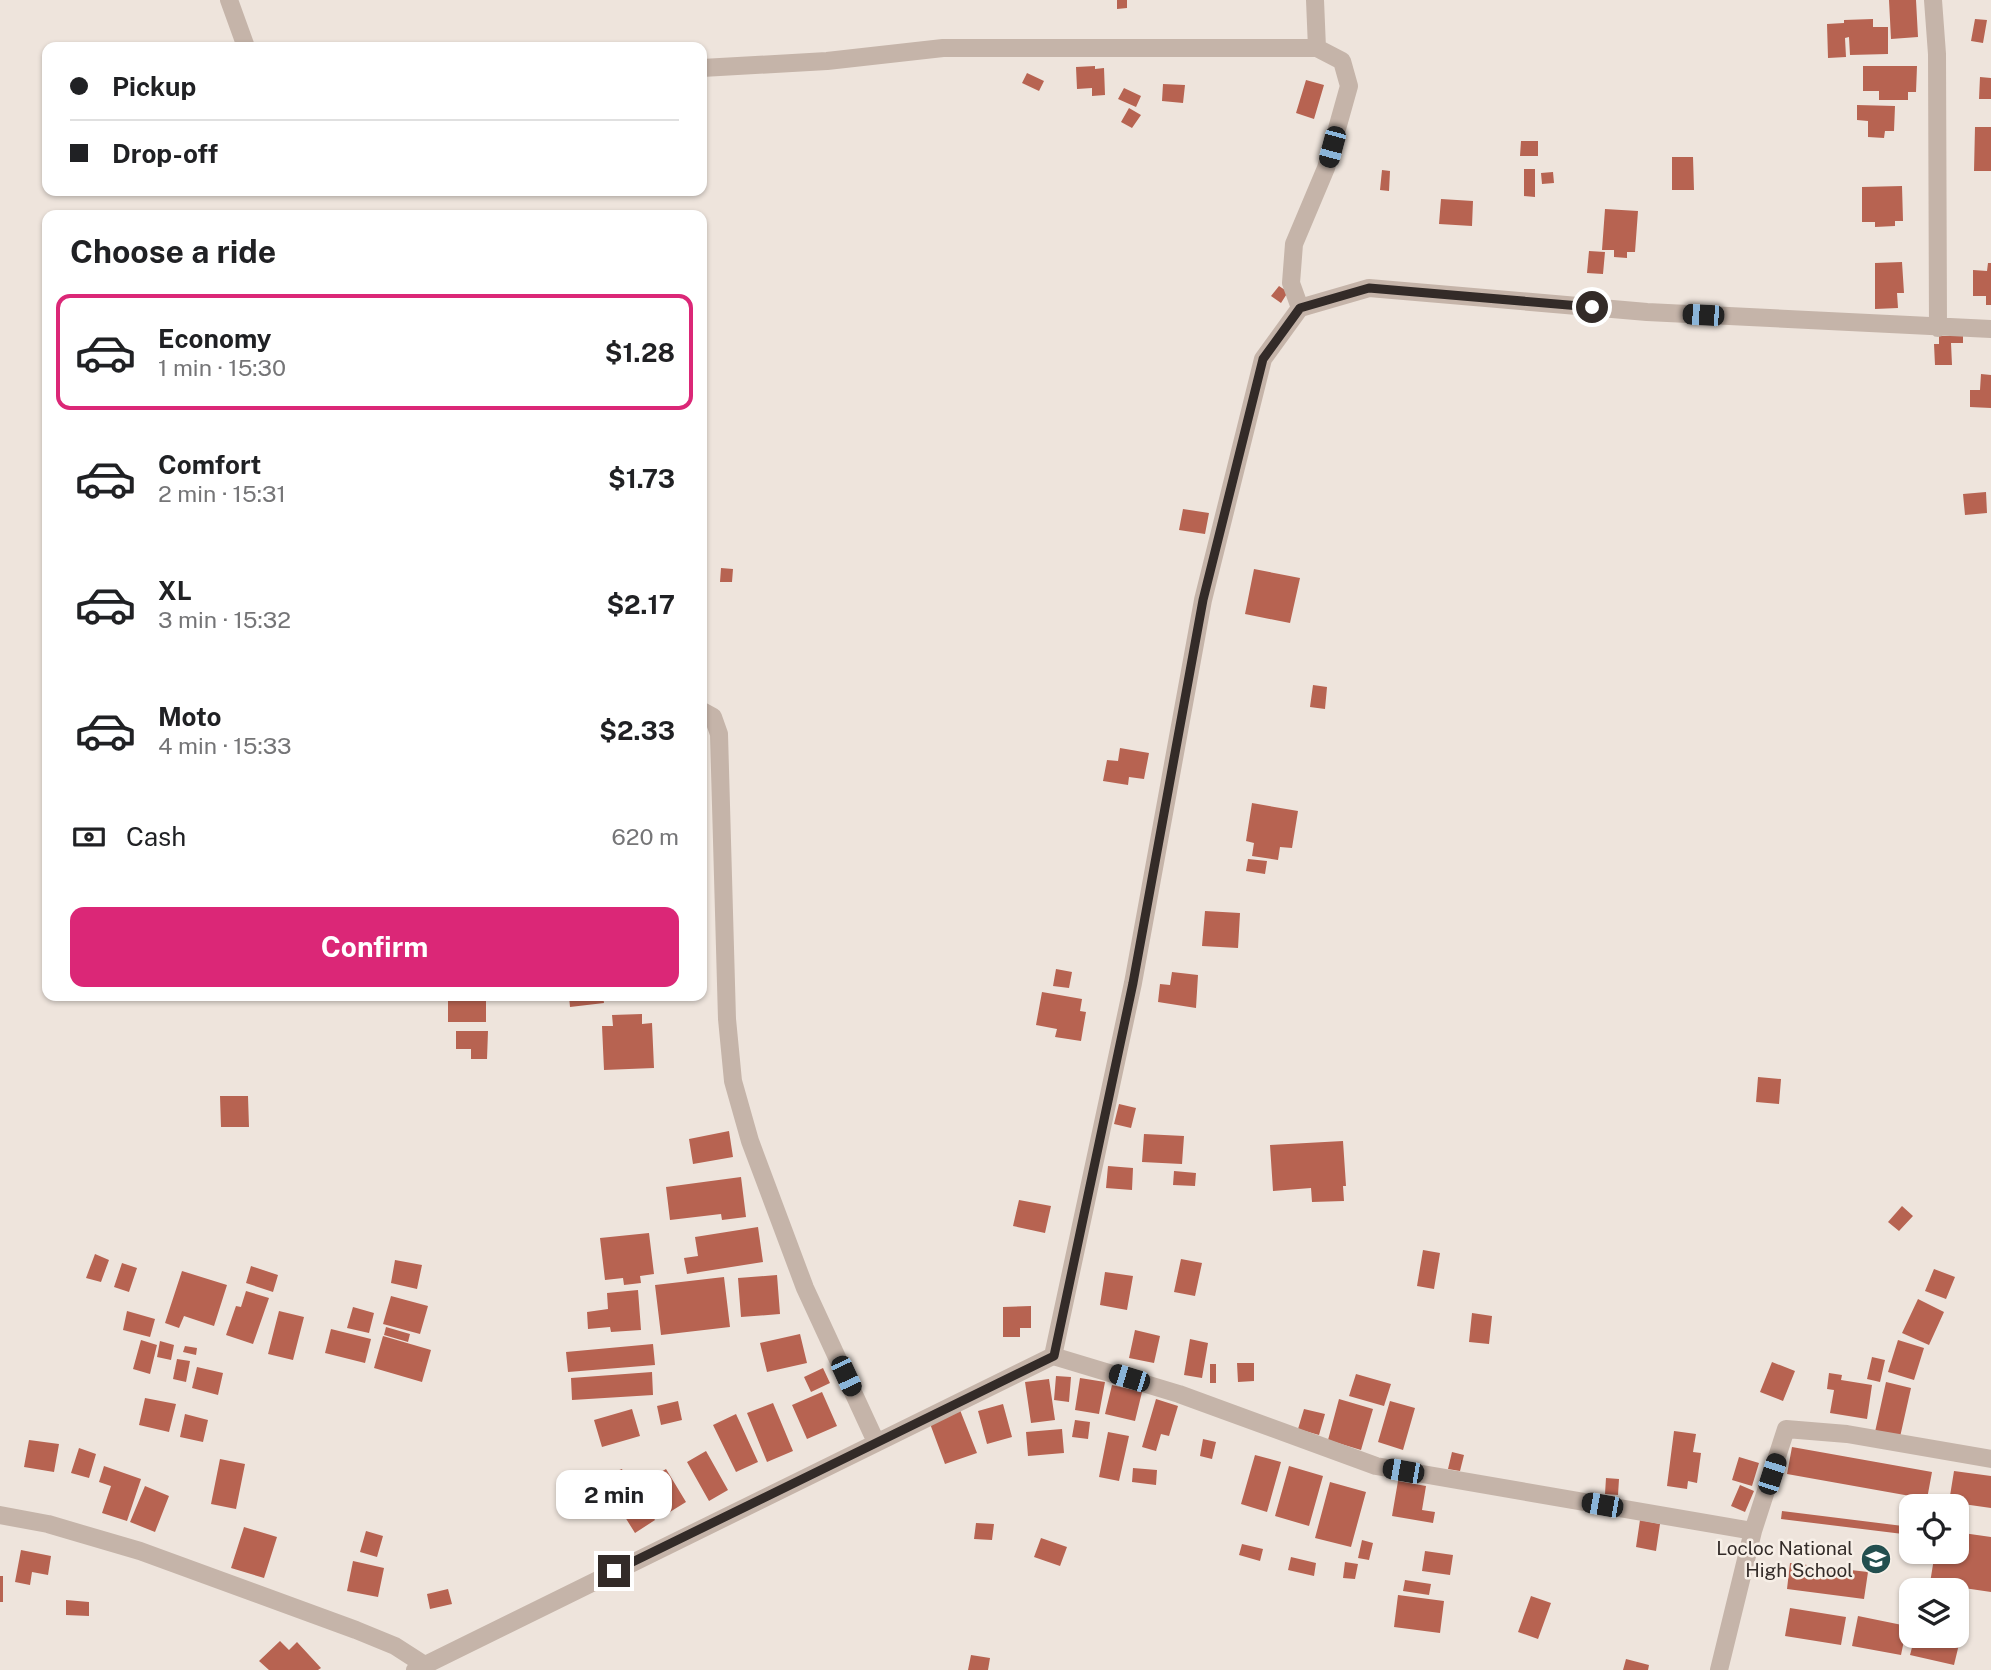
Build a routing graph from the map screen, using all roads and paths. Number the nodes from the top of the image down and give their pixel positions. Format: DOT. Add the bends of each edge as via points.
graph roads {
  1 [pos="229,0"];
  2 [pos="1315,0"];
  3 [pos="1933,0"];
  4 [pos="244,42"];
  5 [pos="1317,48"];
  6 [pos="707,68"];
  7 [pos="1300,308"];
  8 [pos="1938,328"];
  9 [pos="1991,329"];
  10 [pos="707,714"];
  11 [pos="1054,1356"];
  12 [pos="876,1442"];
  13 [pos="1991,1458"];
  14 [pos="0,1515"];
  15 [pos="1753,1531"];
  16 [pos="419,1667"];
  17 [pos="1719,1670"];
  1 -- 4 [label="street"];
  2 -- 5 [label="street"];
  3 -- 8 [label="street"];
  5 -- 6 [label="street" via="943,48"];
  5 -- 7 [label="street" via="1342,61 1349,86 1326,168 1294,244 1291,283"];
  7 -- 8 [label="street" via="1369,288 1647,312"];
  7 -- 11 [label="street" via="1263,359 1203,600 1133,983"];
  8 -- 9 [label="street"];
  10 -- 12 [label="street" via="719,734 733,1081 805,1288"];
  11 -- 12 [label="street"];
  11 -- 15 [label="street" via="1179,1394 1376,1466"];
  12 -- 16 [label="street"];
  13 -- 15 [label="street" via="1847,1434 1786,1429"];
  14 -- 16 [label="street" via="140,1551 395,1646"];
  15 -- 17 [label="street"];
}
